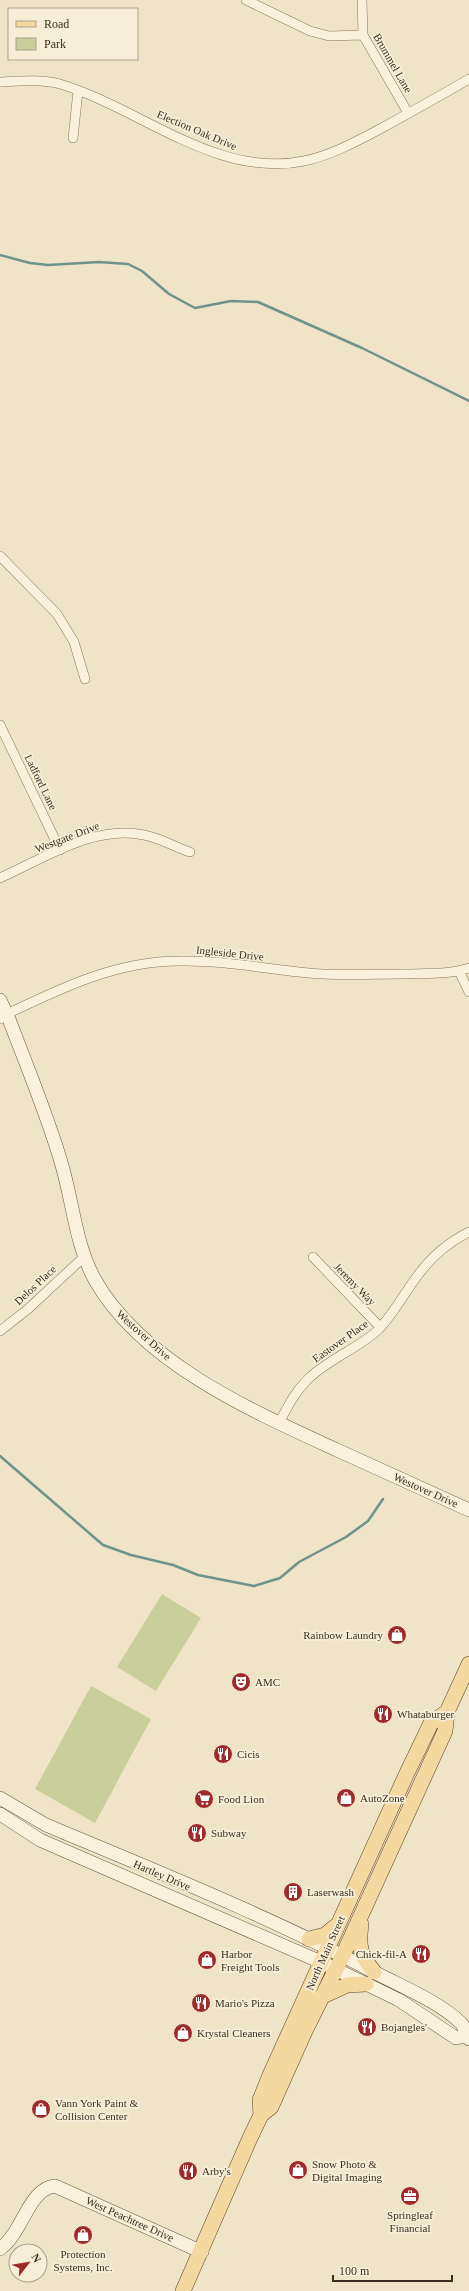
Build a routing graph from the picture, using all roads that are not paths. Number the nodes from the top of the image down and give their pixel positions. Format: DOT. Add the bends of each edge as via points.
graph roads {
  1 [pos="246,0"];
  2 [pos="362,0"];
  3 [pos="363,35"];
  4 [pos="469,80"];
  5 [pos="0,82"];
  6 [pos="78,91"];
  7 [pos="408,114"];
  8 [pos="73,138"];
  9 [pos="0,556"];
  10 [pos="85,679"];
  11 [pos="0,725"];
  12 [pos="60,850"];
  13 [pos="190,852"];
  14 [pos="0,878"];
  15 [pos="469,968"];
  16 [pos="459,971"];
  17 [pos="469,992"];
  18 [pos="0,1000"];
  19 [pos="3,1016"];
  20 [pos="469,1232"];
  21 [pos="85,1256"];
  22 [pos="313,1258"];
  23 [pos="380,1327"];
  24 [pos="0,1331"];
  25 [pos="279,1423"];
  26 [pos="469,1510"];
  27 [pos="469,1664"];
  28 [pos="447,1712"];
  29 [pos="0,1798"];
  30 [pos="0,1814"];
  31 [pos="362,1914"];
  32 [pos="337,1925"];
  33 [pos="309,1939"];
  34 [pos="327,1948"];
  35 [pos="343,1955"];
  36 [pos="321,1962"];
  37 [pos="335,1969"];
  38 [pos="370,1978"];
  39 [pos="321,1997"];
  40 [pos="467,2038"];
  41 [pos="270,2075"];
  42 [pos="280,2088"];
  43 [pos="261,2115"];
  44 [pos="0,2249"];
  45 [pos="202,2252"];
  46 [pos="183,2291"];
  1 -- 3 [label="street" via="310,30 329,36"];
  2 -- 3 [label="street, Brummel Lane"];
  3 -- 7 [label="street, Brummel Lane"];
  4 -- 7 [label="street, Election Oak Drive"];
  5 -- 6 [label="street, Election Oak Drive" via="59,84"];
  6 -- 7 [label="street, Election Oak Drive" via="121,108 226,158 259,164 304,161 328,155"];
  6 -- 8 [label="street"];
  9 -- 10 [label="street" via="57,614 74,642"];
  11 -- 12 [label="street, Ladford Lane"];
  12 -- 13 [label="street, Westgate Drive" via="100,835 124,833 144,834"];
  12 -- 14 [label="street, Westgate Drive"];
  15 -- 16 [label="street, Ingleside Drive"];
  16 -- 17 [label="street"];
  16 -- 19 [label="street, Ingleside Drive" via="334,975 201,961 155,962 85,978"];
  18 -- 19 [label="street, Westover Drive"];
  19 -- 21 [label="street, Westover Drive" via="61,1162"];
  20 -- 23 [label="street, Eastover Place" via="430,1260 398,1307"];
  21 -- 24 [label="street, Delos Place" via="28,1309"];
  21 -- 25 [label="street, Westover Drive" via="94,1278 108,1300 145,1338 212,1388"];
  22 -- 23 [label="street, Jeremy Way"];
  23 -- 25 [label="street, Eastover Place" via="370,1338 307,1380 291,1399"];
  25 -- 26 [label="street, Westover Drive"];
  27 -- 28 [label="main road, North Main Street"];
  28 -- 31 [label="main road, North Main Street" via="445,1731"];
  28 -- 32 [label="main road, North Main Street" via="431,1724"];
  29 -- 33 [label="street, Hartley Drive" via="46,1826"];
  30 -- 36 [label="street, Hartley Drive" via="40,1840"];
  31 -- 35 [label="main road, North Main Street"];
  31 -- 38 [label="main road" via="359,1947"];
  32 -- 33 [label="main road" via="325,1935"];
  32 -- 34 [label="main road, North Main Street"];
  33 -- 34 [label="street, Hartley Drive"];
  34 -- 35 [label="street, Hartley Drive"];
  34 -- 36 [label="main road, North Main Street"];
  35 -- 37 [label="main road, North Main Street"];
  35 -- 38 [label="street, Hartley Drive"];
  36 -- 37 [label="street, Hartley Drive"];
  36 -- 41 [label="main road, North Main Street"];
  37 -- 38 [label="street, Hartley Drive"];
  37 -- 39 [label="main road, North Main Street"];
  38 -- 39 [label="main road" via="347,1984"];
  38 -- 40 [label="street" via="456,2038"];
  39 -- 42 [label="main road, North Main Street"];
  41 -- 42 [label="main road"];
  41 -- 43 [label="main road, North Main Street" via="260,2100"];
  42 -- 43 [label="main road, North Main Street" via="271,2108"];
  43 -- 45 [label="main road, North Main Street"];
  44 -- 45 [label="street, West Peachtree Drive" via="17,2231 40,2191 47,2187 59,2187"];
  45 -- 46 [label="main road, North Main Street"];
}
